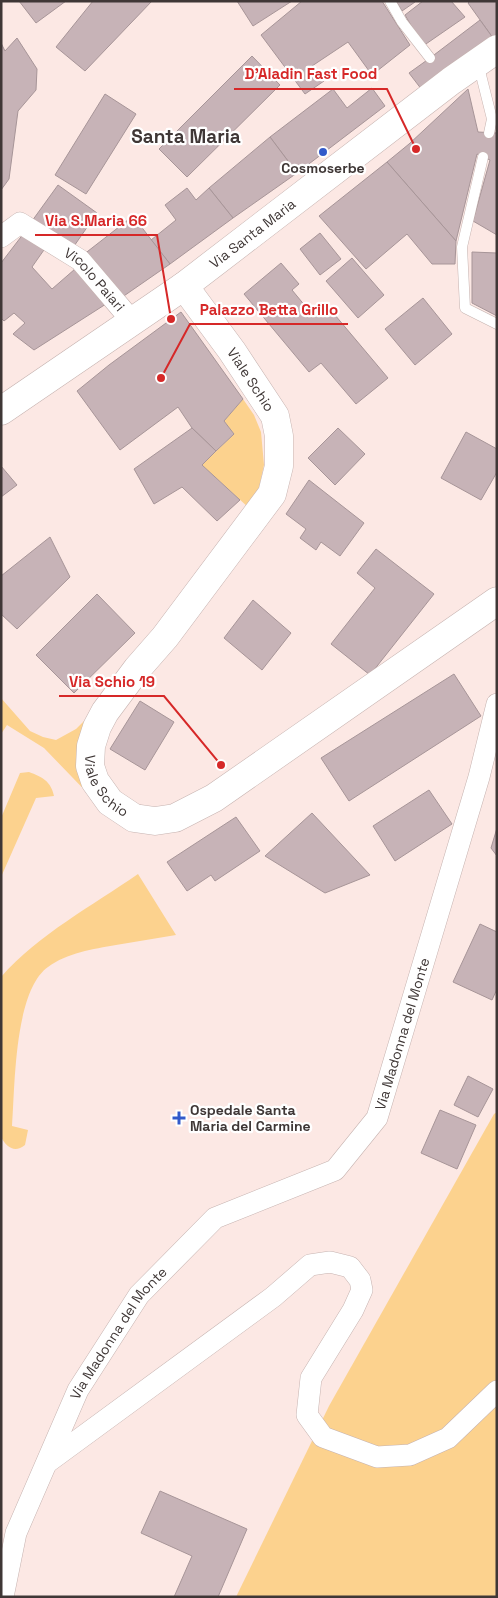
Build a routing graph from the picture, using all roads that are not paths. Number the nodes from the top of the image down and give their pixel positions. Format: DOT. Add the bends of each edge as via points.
graph roads {
  1 [pos="390,1"];
  2 [pos="487,55"];
  3 [pos="430,58"];
  4 [pos="489,133"];
  5 [pos="483,157"];
  6 [pos="1,237"];
  7 [pos="184,286"];
  8 [pos="132,321"];
  9 [pos="497,324"];
  10 [pos="1,411"];
  11 [pos="497,601"];
  12 [pos="497,704"];
  13 [pos="497,1391"];
  14 [pos="47,1462"];
  15 [pos="3,1597"];
  1 -- 3 [label="lane"];
  2 -- 4 [label="lane" via="492,119"];
  2 -- 7 [label="street, Via Santa Maria" via="448,77"];
  5 -- 9 [label="lane" via="462,247 464,308"];
  6 -- 8 [label="street, Vicolo Paiari" via="20,223 80,260"];
  7 -- 8 [label="street, Via Santa Maria"];
  7 -- 11 [label="street, Viale Schio" via="276,416 279,466 272,494 96,727 90,766 95,781 110,802 134,818 155,821 175,818 214,798"];
  8 -- 10 [label="street, Via Santa Maria"];
  12 -- 14 [label="street, Via Madonna del Monte" via="479,777 377,1118 335,1170 215,1218 139,1295 78,1390"];
  13 -- 14 [label="street" via="448,1438 410,1455 377,1457 323,1437 306,1415 311,1378 362,1290 360,1280 350,1267 330,1262 310,1265 273,1297"];
  14 -- 15 [label="street, Via Madonna del Monte" via="16,1534"];
}
